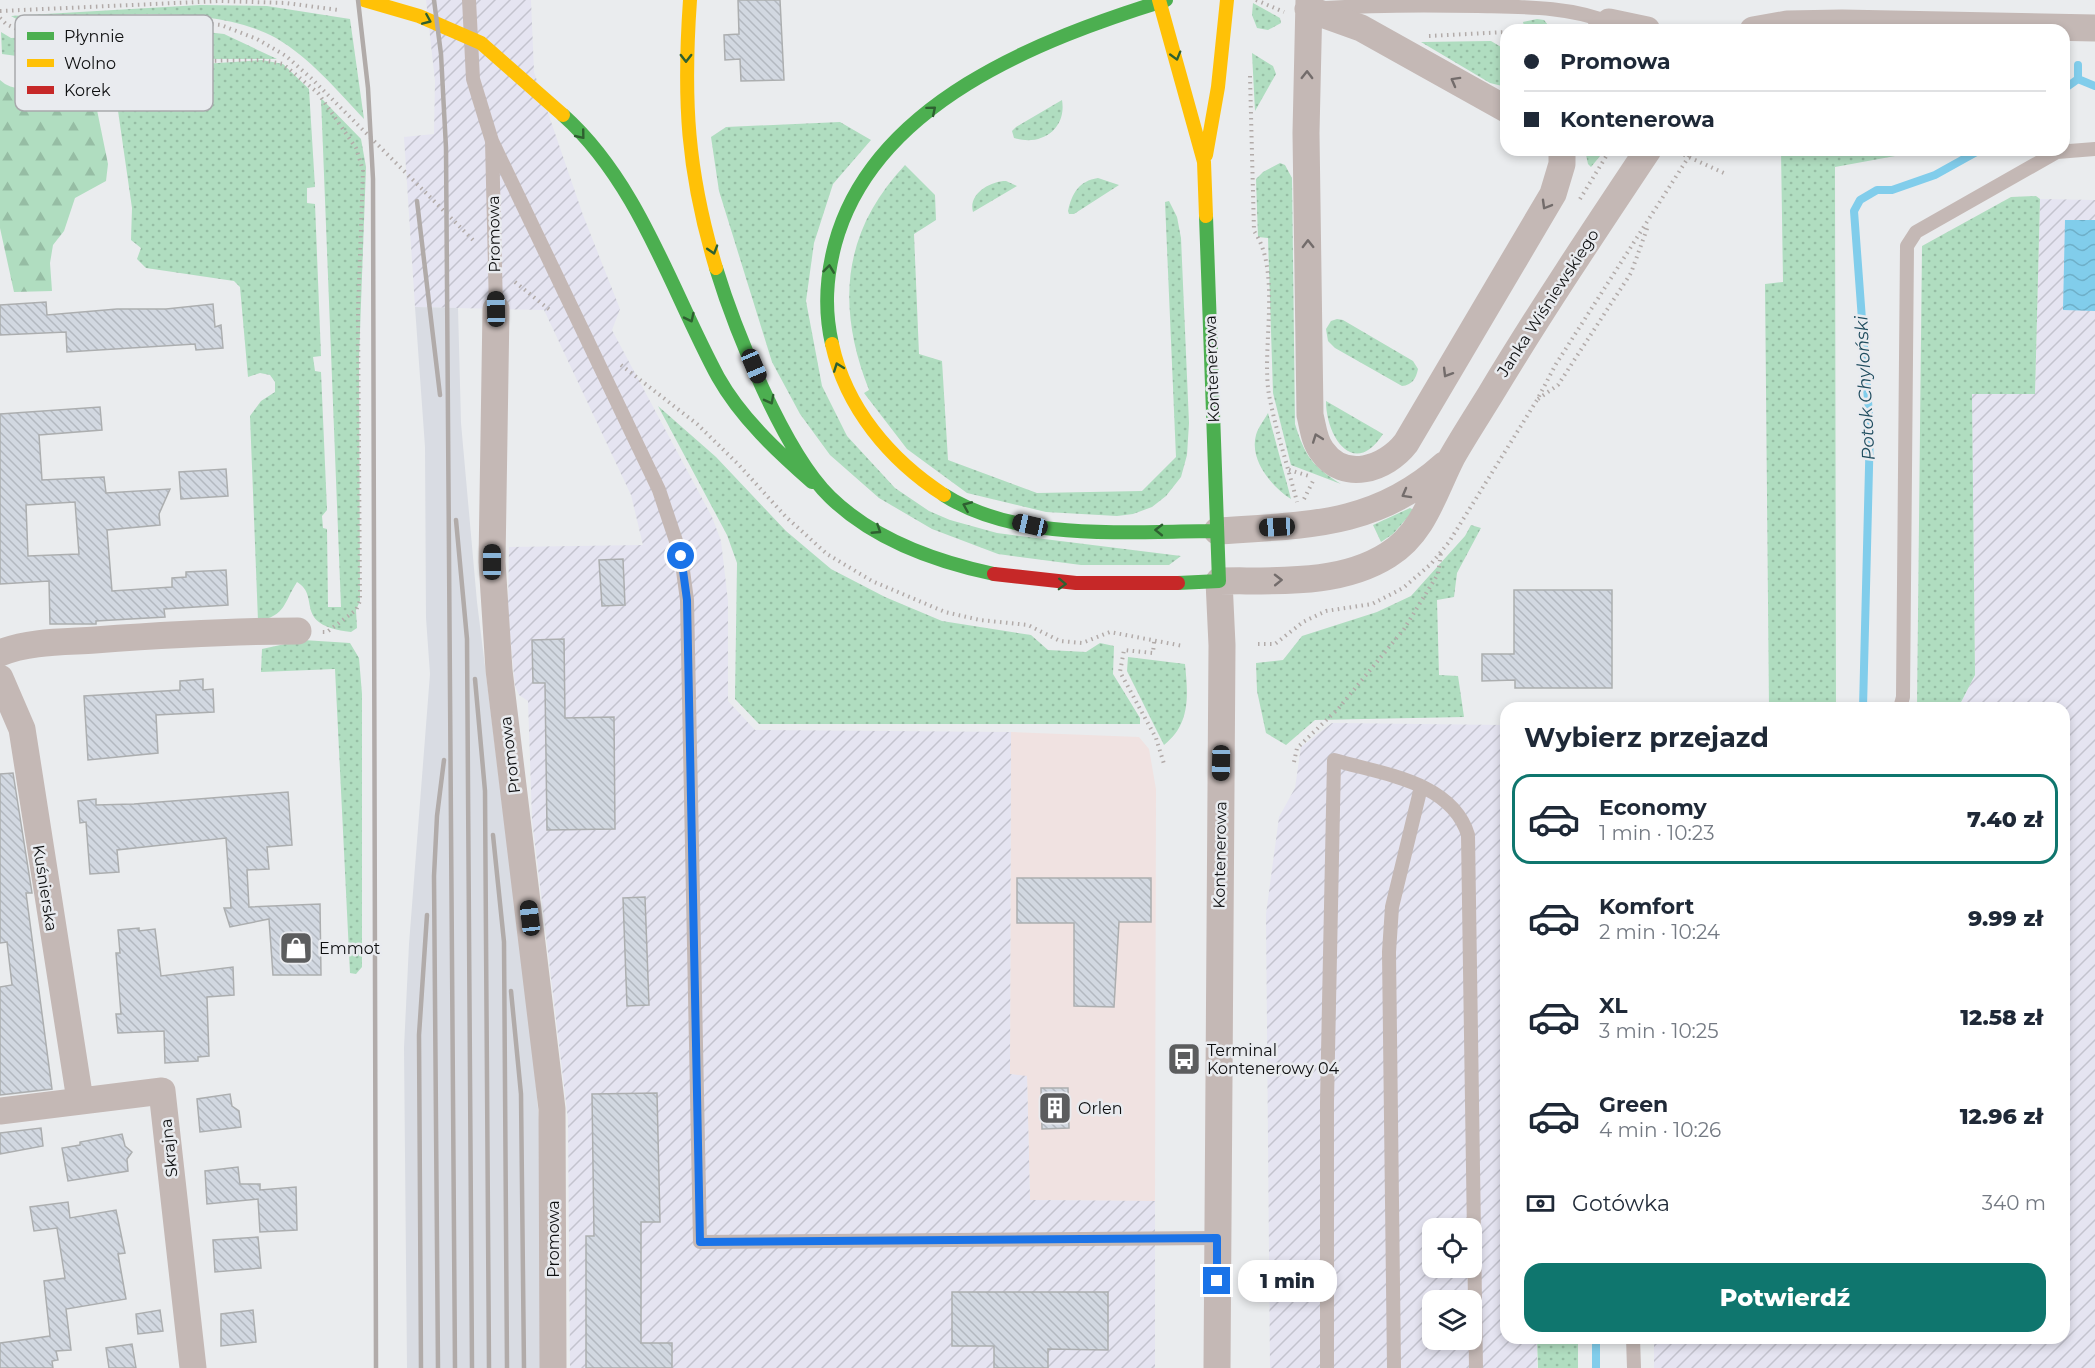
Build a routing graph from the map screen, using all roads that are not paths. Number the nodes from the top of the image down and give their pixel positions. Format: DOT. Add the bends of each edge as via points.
graph roads {
  1 [pos="364,0"];
  2 [pos="469,0"];
  3 [pos="690,0"];
  4 [pos="1160,0"];
  5 [pos="1166,0"];
  6 [pos="1227,0"];
  7 [pos="1371,2"];
  8 [pos="1308,5"];
  9 [pos="1556,5"];
  10 [pos="1601,24"];
  11 [pos="1787,24"];
  12 [pos="1893,24"];
  13 [pos="2070,28"];
  14 [pos="2095,28"];
  15 [pos="1500,106"];
  16 [pos="492,141"];
  17 [pos="2095,149"];
  18 [pos="2070,151"];
  19 [pos="1562,156"];
  20 [pos="1644,156"];
  21 [pos="2050,156"];
  22 [pos="1204,162"];
  23 [pos="496,309"];
  24 [pos="1452,458"];
  25 [pos="829,496"];
  26 [pos="1217,531"];
  27 [pos="1219,581"];
  28 [pos="298,631"];
  29 [pos="0,653"];
  30 [pos="0,678"];
  31 [pos="1902,702"];
  32 [pos="1421,787"];
  33 [pos="80,1100"];
  34 [pos="0,1111"];
  35 [pos="1217,1238"];
  36 [pos="1633,1344"];
  37 [pos="193,1368"];
  38 [pos="553,1368"];
  39 [pos="1217,1368"];
  40 [pos="1328,1368"];
  41 [pos="1394,1368"];
  42 [pos="1476,1368"];
  43 [pos="1634,1368"];
  1 -- 25 [label="main road, one-way" via="419,16 481,43 570,122 614,176 662,260 719,378 775,449"];
  2 -- 16 [label="lane, Promowa" via="473,79"];
  3 -- 25 [label="main road, one-way" via="686,55 688,135 696,192 730,308 762,386 791,441"];
  4 -- 22 [label="main road, Kontenerowa, one-way"];
  26 -- 5 [label="main road, one-way" via="1090,530 1030,525 990,516 950,499 920,479 888,449 862,413 837,368 826,327 828,274 839,224 874,163 902,136 936,105 988,71 1062,34"];
  6 -- 22 [label="main road, Kontenerowa" via="1218,87"];
  7 -- 8 [label="lane"];
  7 -- 9 [label="lane"];
  15 -- 8 [label="street, one-way" via="1361,28"];
  19 -- 8 [label="street, one-way" via="1553,194 1406,443 1397,454 1375,467 1350,469 1334,464 1322,451 1310,415"];
  9 -- 10 [label="lane"];
  11 -- 12 [label="street"];
  13 -- 14 [label="street"];
  16 -- 23 [label="lane, Promowa"];
  16 -- 35 [label="lane, Promowa" via="659,490 681,556 687,600 700,1242"];
  17 -- 18 [label="lane"];
  20 -- 24 [label="street, Janka Wiśniewskiego"];
  21 -- 31 [label="lane" via="1917,232 1907,246"];
  22 -- 26 [label="main road, Kontenerowa"];
  23 -- 38 [label="street, Promowa" via="492,562 499,670 552,1109"];
  24 -- 26 [label="street, Janka Wiśniewskiego, one-way" via="1420,486 1351,516 1298,526"];
  27 -- 24 [label="street, Janka Wiśniewskiego, one-way" via="1299,580 1336,575 1388,555 1421,522"];
  25 -- 27 [label="main road, one-way" via="882,534 934,558 988,575 1054,584"];
  26 -- 27 [label="main road, Kontenerowa"];
  27 -- 35 [label="street, Kontenerowa" via="1222,657"];
  28 -- 29 [label="street" via="229,631 68,642 14,647"];
  30 -- 33 [label="street, Kuśnierska" via="22,729"];
  32 -- 40 [label="lane" via="1334,760 1327,1102"];
  32 -- 41 [label="lane" via="1392,907 1389,952"];
  32 -- 42 [label="lane" via="1445,798 1458,813 1470,848"];
  33 -- 34 [label="street, Skrajna"];
  33 -- 37 [label="street, Skrajna" via="162,1091"];
  35 -- 39 [label="street, Kontenerowa"];
  36 -- 43 [label="lane"];
}
